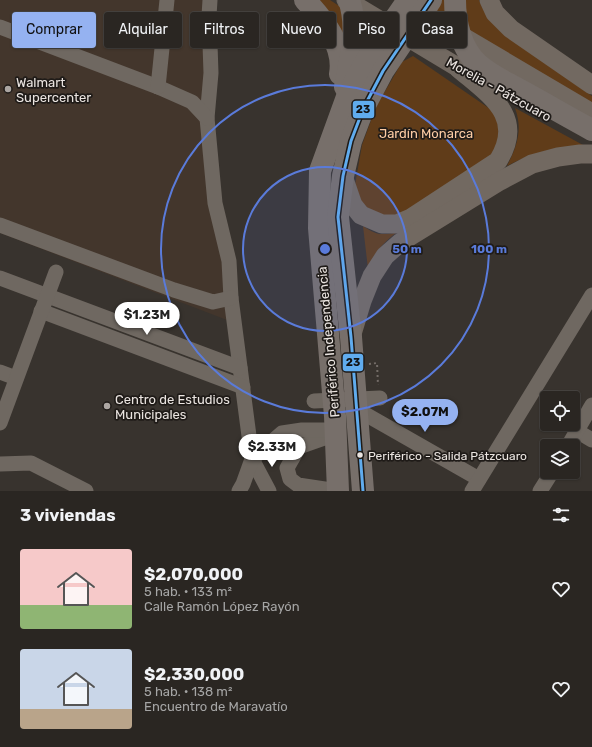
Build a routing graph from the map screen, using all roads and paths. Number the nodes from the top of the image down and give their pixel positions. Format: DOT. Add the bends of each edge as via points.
graph roads {
  1 [pos="167,0"];
  2 [pos="210,0"];
  3 [pos="305,0"];
  4 [pos="348,0"];
  5 [pos="402,0"];
  6 [pos="408,0"];
  7 [pos="431,0"];
  8 [pos="455,0"];
  9 [pos="489,0"];
  10 [pos="0,27"];
  11 [pos="375,65"];
  12 [pos="458,68"];
  13 [pos="592,85"];
  14 [pos="158,87"];
  15 [pos="592,113"];
  16 [pos="208,118"];
  17 [pos="592,130"];
  18 [pos="592,139"];
  19 [pos="592,154"];
  20 [pos="332,171"];
  21 [pos="0,225"];
  22 [pos="56,272"];
  23 [pos="0,278"];
  24 [pos="592,294"];
  25 [pos="47,295"];
  26 [pos="231,298"];
  27 [pos="42,311"];
  28 [pos="351,337"];
  29 [pos="353,364"];
  30 [pos="240,368"];
  31 [pos="0,372"];
  32 [pos="16,378"];
  33 [pos="243,387"];
  34 [pos="380,398"];
  35 [pos="314,401"];
  36 [pos="592,405"];
  37 [pos="358,410"];
  38 [pos="0,423"];
  39 [pos="580,426"];
  40 [pos="577,431"];
  41 [pos="335,432"];
  42 [pos="572,439"];
  43 [pos="592,440"];
  44 [pos="252,459"];
  45 [pos="362,460"];
  46 [pos="0,464"];
  47 [pos="548,479"];
  48 [pos="475,485"];
  49 [pos="243,489"];
  50 [pos="86,491"];
  51 [pos="269,491"];
  52 [pos="338,491"];
  53 [pos="363,491"];
  54 [pos="540,491"];
  1 -- 14 [label="street"];
  2 -- 16 [label="street" via="211,73"];
  3 -- 20 [label="highway" via="318,13 339,50 341,68 320,142"];
  4 -- 12 [label="main road, Morelia - Pátzcuaro"];
  4 -- 20 [label="highway" via="354,22 354,36"];
  5 -- 15 [label="main road"];
  6 -- 11 [label="highway"];
  7 -- 11 [label="highway"];
  8 -- 17 [label="highway" via="460,32 466,48 479,65"];
  9 -- 13 [label="main road" via="495,13 511,29"];
  10 -- 14 [label="street"];
  11 -- 20 [label="highway, Periférico Independencia" via="348,94"];
  12 -- 18 [label="main road, Morelia - Pátzcuaro"];
  12 -- 20 [label="main road" via="499,105 507,120 508,136 505,151 498,161 411,218 397,224 382,224 361,215"];
  14 -- 16 [label="street" via="192,102"];
  16 -- 26 [label="street" via="215,203 229,261"];
  19 -- 28 [label="main road" via="558,157 532,164 401,242 384,256 372,276"];
  20 -- 28 [label="highway, Periférico Independencia"];
  20 -- 41 [label="highway, Periférico Independencia" via="319,228"];
  20 -- 45 [label="highway" via="329,192 331,240 346,408 356,449"];
  21 -- 26 [label="street" via="174,290 212,302"];
  22 -- 25 [label="street"];
  23 -- 25 [label="street"];
  24 -- 48 [label="street"];
  25 -- 27 [label="street"];
  25 -- 30 [label="street"];
  26 -- 30 [label="street"];
  27 -- 32 [label="street"];
  27 -- 33 [label="street"];
  28 -- 29 [label="highway, Periférico Independencia"];
  29 -- 34 [label="path" via="376,364"];
  29 -- 37 [label="highway, Periférico Independencia"];
  30 -- 33 [label="street"];
  31 -- 32 [label="street"];
  32 -- 38 [label="street"];
  33 -- 44 [label="street"];
  34 -- 35 [label="street"];
  36 -- 39 [label="street"];
  37 -- 45 [label="highway, Periférico Independencia"];
  37 -- 48 [label="street"];
  40 -- 42 [label="street"];
  40 -- 43 [label="street"];
  41 -- 44 [label="street" via="313,429 282,433"];
  41 -- 52 [label="highway, Periférico Independencia"];
  41 -- 52 [label="street" via="299,447 287,468 290,479 298,484"];
  44 -- 49 [label="street"];
  44 -- 51 [label="street"];
  45 -- 53 [label="highway, Periférico Independencia"];
  46 -- 50 [label="street" via="31,463"];
  47 -- 54 [label="street"];
}
